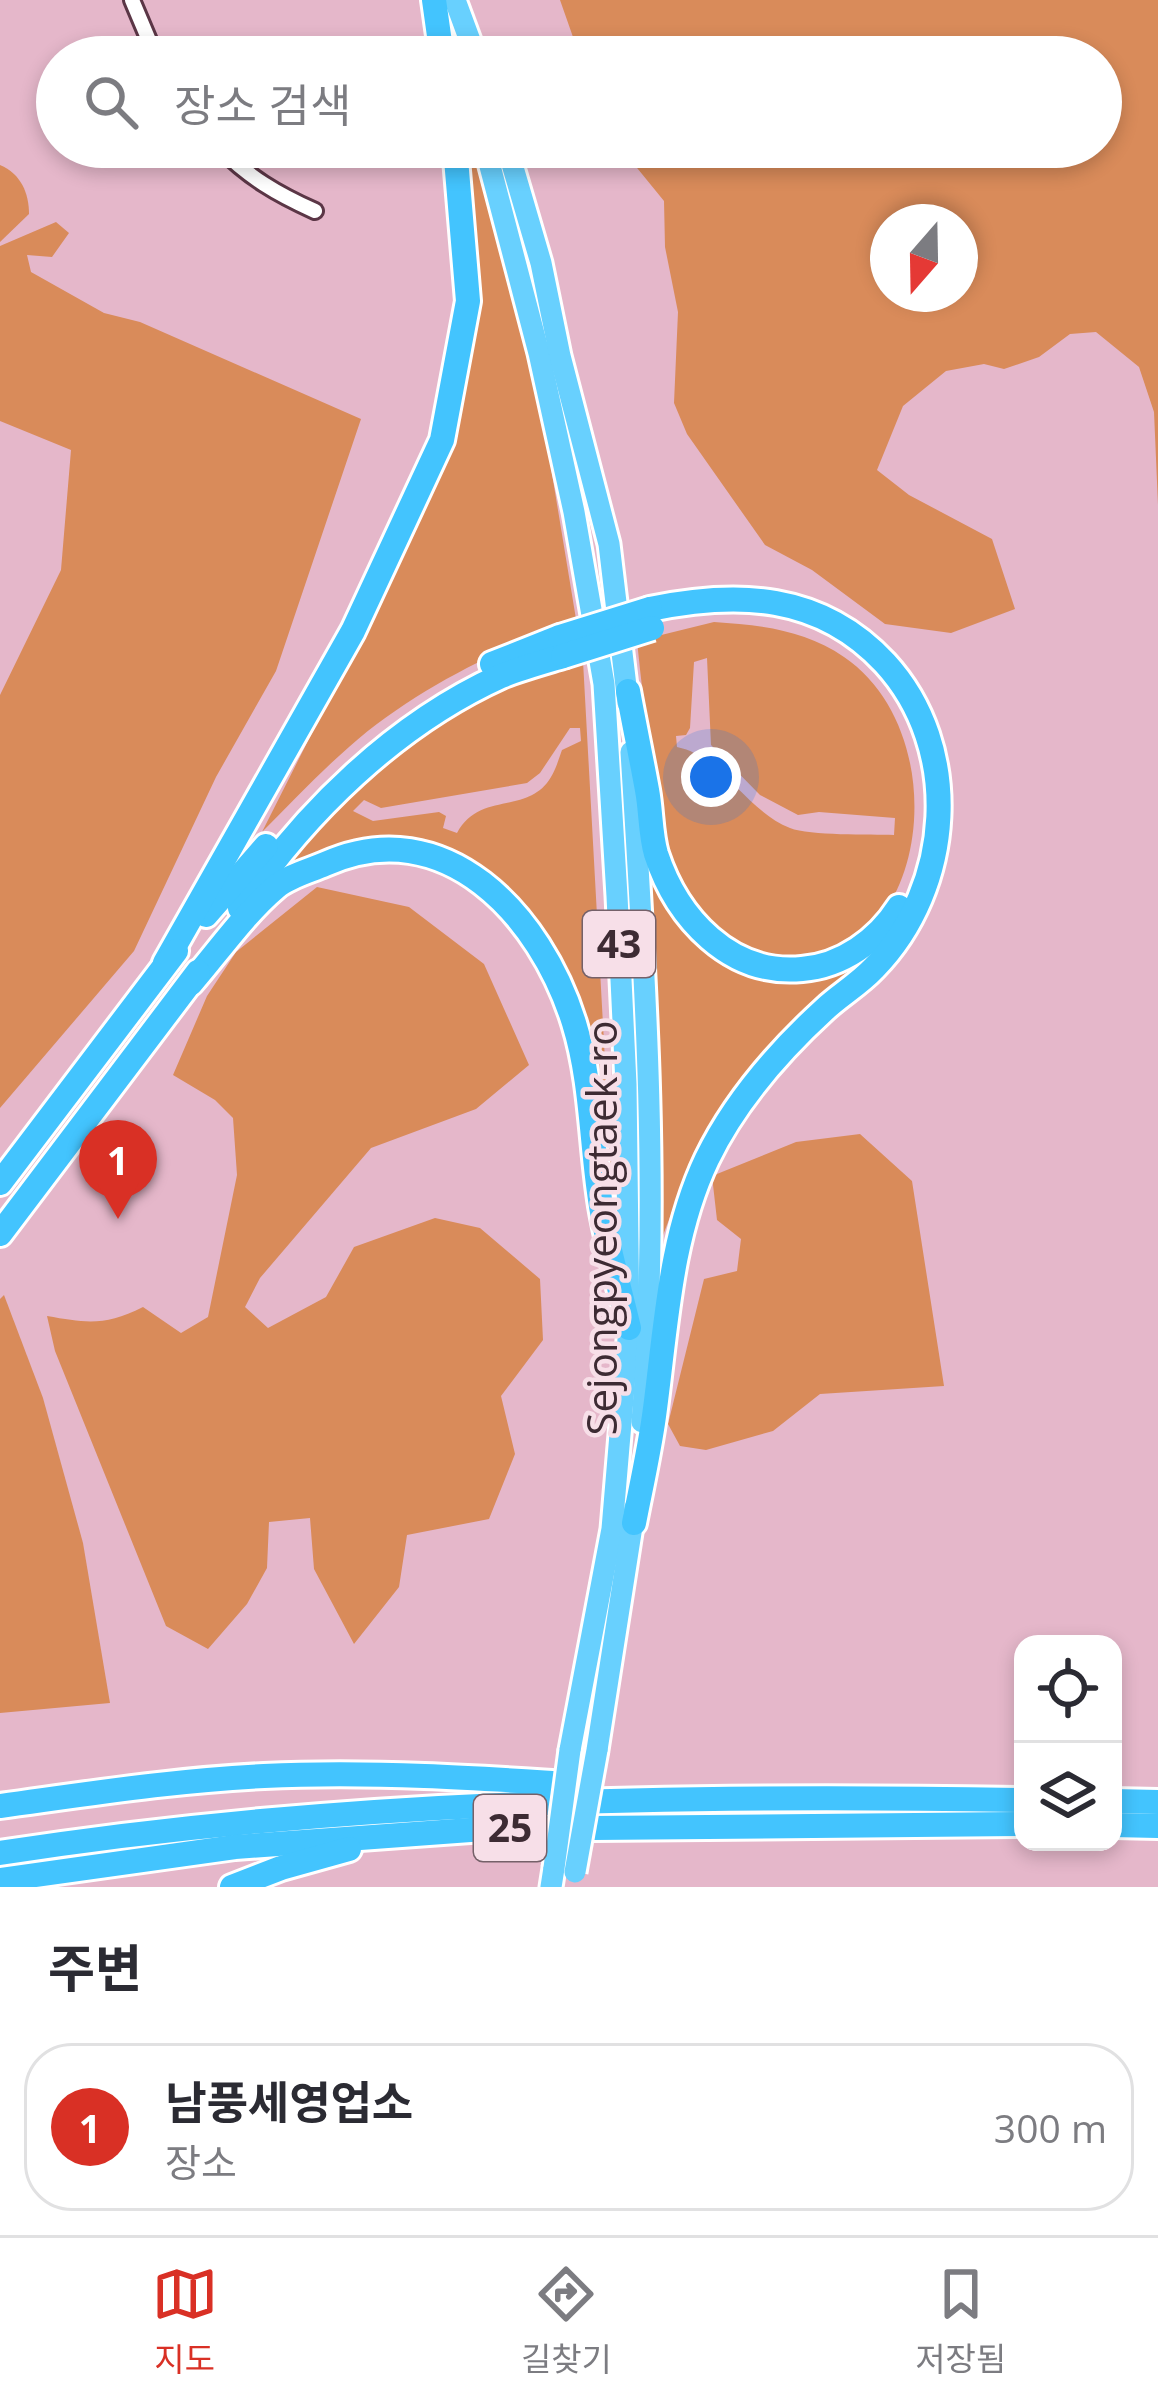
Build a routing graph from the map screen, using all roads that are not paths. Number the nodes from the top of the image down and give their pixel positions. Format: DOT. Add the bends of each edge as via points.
graph roads {
  1 [pos="132,0"];
  2 [pos="436,0"];
  3 [pos="455,0"];
  4 [pos="147,36"];
  5 [pos="440,36"];
  6 [pos="449,36"];
  7 [pos="468,36"];
  8 [pos="239,168"];
  9 [pos="457,168"];
  10 [pos="490,168"];
  11 [pos="513,168"];
  12 [pos="315,211"];
  13 [pos="651,619"];
  14 [pos="561,647"];
  15 [pos="628,691"];
  16 [pos="165,963"];
  17 [pos="190,983"];
  18 [pos="0,1184"];
  19 [pos="0,1234"];
  20 [pos="628,1328"];
  21 [pos="634,1523"];
  22 [pos="785,1797"];
  23 [pos="1014,1800"];
  24 [pos="1122,1801"];
  25 [pos="1158,1802"];
  26 [pos="0,1806"];
  27 [pos="1014,1824"];
  28 [pos="1122,1826"];
  29 [pos="1158,1826"];
  30 [pos="484,1829"];
  31 [pos="0,1853"];
  32 [pos="563,1879"];
  33 [pos="0,1880"];
  34 [pos="232,1887"];
  1 -- 4 [label="street"];
  2 -- 5 [label="highway"];
  2 -- 6 [label="highway"];
  3 -- 7 [label="highway"];
  8 -- 12 [label="street"];
  9 -- 16 [label="highway" via="467,301 442,440 353,631"];
  10 -- 20 [label="highway, Sejongpyeongtaek-ro / 43" via="544,376 604,684 626,1084"];
  11 -- 15 [label="highway, Sejongpyeongtaek-ro / 43" via="609,544"];
  13 -- 14 [label="highway, bridge"];
  13 -- 15 [label="highway" via="772,616 827,635 876,673 916,741 927,803 920,863 887,926 850,953 808,969 754,964 707,938 687,916 655,850"];
  13 -- 21 [label="highway" via="728,597 762,598 842,626 902,682 936,760 941,799 920,900 899,936 772,1061 707,1159 671,1279"];
  14 -- 16 [label="highway" via="497,661 369,742"];
  14 -- 17 [label="highway" via="450,706 348,782 264,872"];
  15 -- 21 [label="highway, Sejongpyeongtaek-ro / 43" via="650,1148 647,1364"];
  16 -- 18 [label="highway"];
  17 -- 19 [label="highway"];
  17 -- 20 [label="highway" via="277,886 346,854 410,853 464,868 487,884 538,943 574,1022"];
  20 -- 32 [label="highway, Sejongpyeongtaek-ro / 43, bridge" via="612,1529 570,1750"];
  21 -- 32 [label="highway, Sejongpyeongtaek-ro / 43, bridge" via="597,1750"];
  22 -- 23 [label="highway, 25"];
  22 -- 26 [label="highway" via="370,1774 182,1782"];
  22 -- 31 [label="highway, 25" via="364,1810"];
  24 -- 25 [label="highway"];
  27 -- 30 [label="highway, 25"];
  28 -- 29 [label="highway"];
  30 -- 33 [label="highway, 25" via="235,1847"];
  30 -- 34 [label="highway" via="337,1852"];
}
